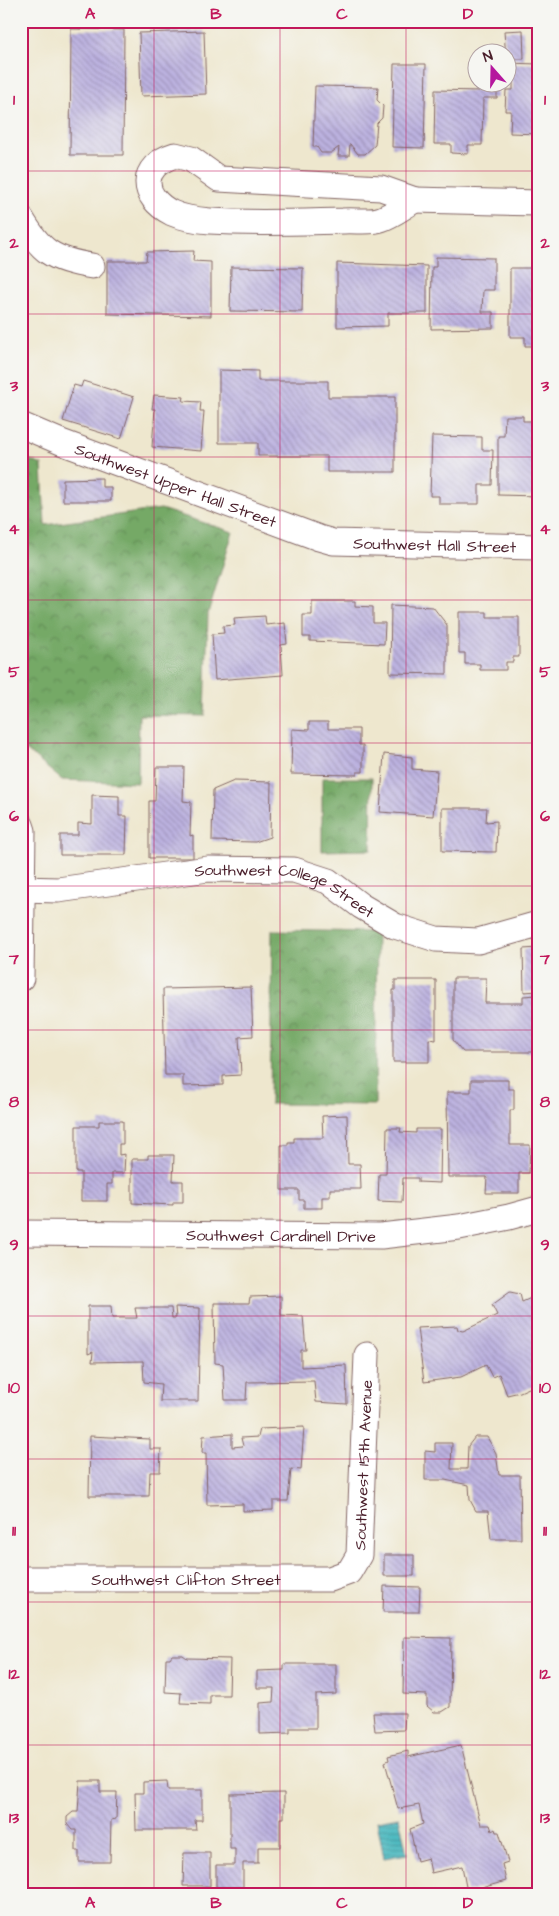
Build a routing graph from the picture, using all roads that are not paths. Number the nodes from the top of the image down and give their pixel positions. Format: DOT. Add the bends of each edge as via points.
graph roads {
  1 [pos="415,200"];
  2 [pos="538,203"];
  3 [pos="21,218"];
  4 [pos="92,266"];
  5 [pos="21,425"];
  6 [pos="333,542"];
  7 [pos="538,547"];
  8 [pos="21,825"];
  9 [pos="23,889"];
  10 [pos="538,924"];
  11 [pos="21,978"];
  12 [pos="538,1209"];
  13 [pos="21,1233"];
  14 [pos="367,1355"];
  15 [pos="349,1572"];
  16 [pos="21,1578"];
  1 -- 1 [label="street" via="381,188 219,179 191,159 175,155 161,159 153,166 147,179 149,192 159,204 173,213 208,221 380,220"];
  1 -- 2 [label="street"];
  3 -- 4 [label="street" via="46,252 71,263"];
  5 -- 6 [label="street, Southwest Upper Hall Street"];
  6 -- 7 [label="street, Southwest Hall Street"];
  8 -- 9 [label="street"];
  9 -- 10 [label="street, Southwest College Street" via="58,890 208,869 294,870 328,881 361,906 396,926 436,939 478,941"];
  9 -- 11 [label="street"];
  12 -- 13 [label="street, Southwest Cardinell Drive" via="459,1226 381,1236"];
  14 -- 15 [label="street, Southwest 15th Avenue" via="359,1555"];
  15 -- 16 [label="street, Southwest Clifton Street" via="330,1579"];
}
